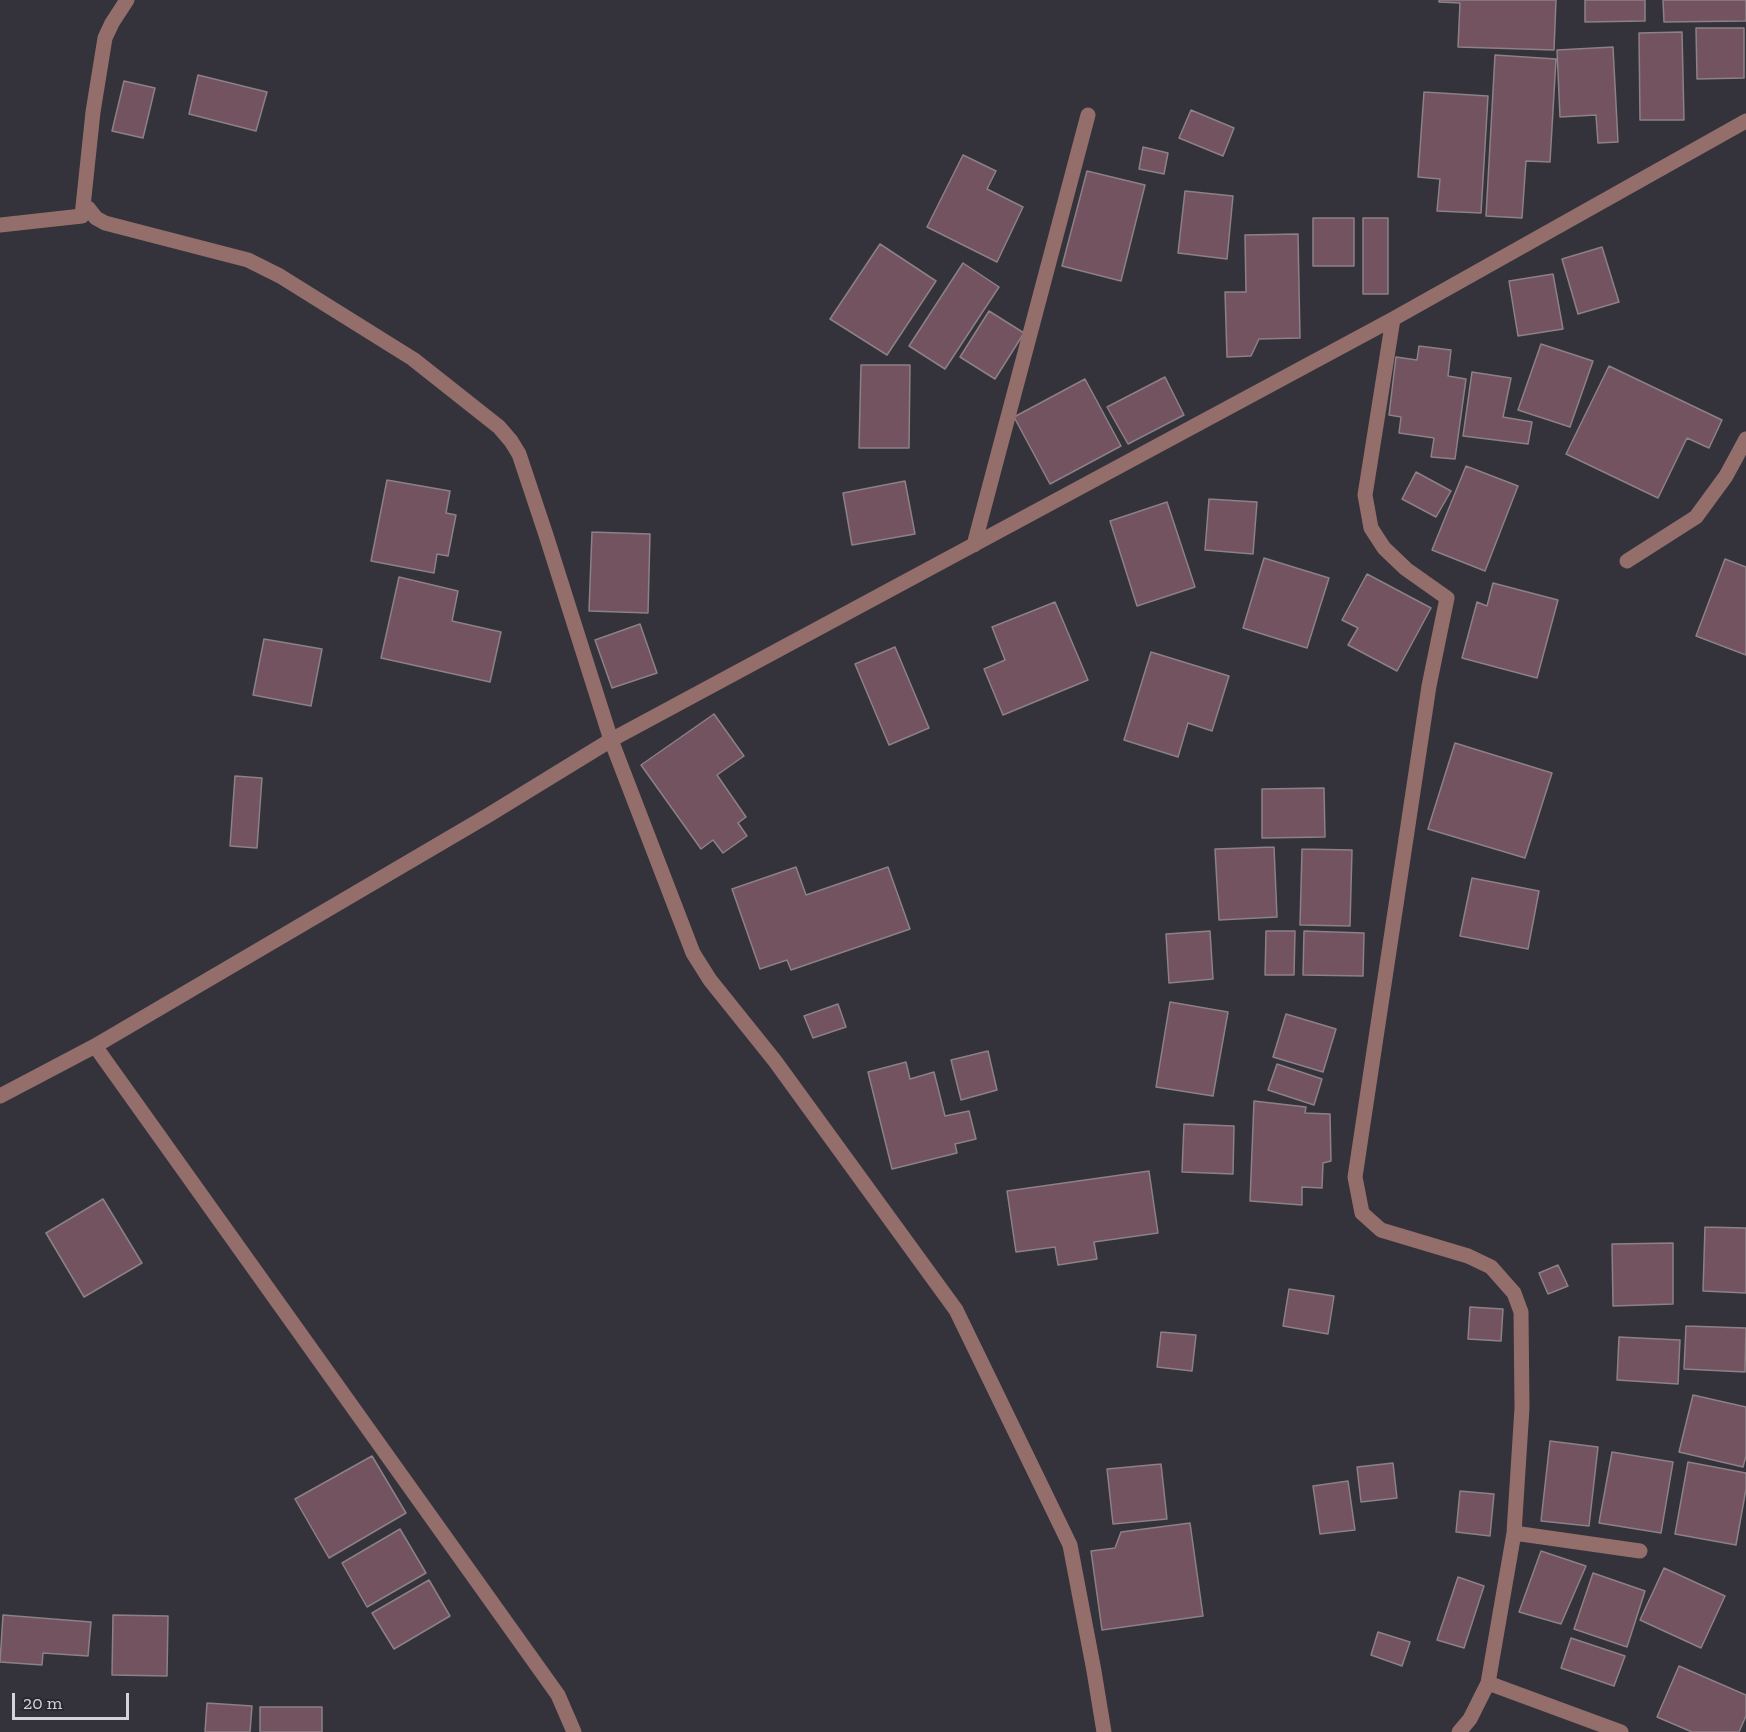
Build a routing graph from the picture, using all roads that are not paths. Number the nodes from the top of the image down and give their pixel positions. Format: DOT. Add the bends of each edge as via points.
graph roads {
  1 [pos="128,0"];
  2 [pos="1088,115"];
  3 [pos="1746,121"];
  4 [pos="82,216"];
  5 [pos="0,225"];
  6 [pos="1393,319"];
  7 [pos="1746,440"];
  8 [pos="974,545"];
  9 [pos="1627,561"];
  10 [pos="611,740"];
  11 [pos="95,1046"];
  12 [pos="0,1096"];
  13 [pos="1514,1533"];
  14 [pos="1640,1551"];
  15 [pos="1488,1683"];
  16 [pos="573,1732"];
  17 [pos="1104,1732"];
  18 [pos="1459,1732"];
  19 [pos="1621,1732"];
  1 -- 4 [label="street" via="105,38"];
  2 -- 8 [label="street"];
  3 -- 6 [label="street"];
  4 -- 5 [label="street"];
  4 -- 10 [label="street" via="88,208 105,223 248,260 280,276 413,359 499,427 519,454"];
  6 -- 8 [label="street"];
  6 -- 13 [label="street" via="1365,495 1371,528 1384,548 1406,569 1447,598 1429,686 1355,1177 1362,1213 1381,1230 1468,1256 1491,1267 1515,1293 1521,1312 1522,1408"];
  7 -- 9 [label="street" via="1726,476 1695,517"];
  8 -- 10 [label="street"];
  10 -- 11 [label="street"];
  10 -- 17 [label="street" via="693,953 956,1310 1070,1545"];
  11 -- 12 [label="street"];
  11 -- 16 [label="street" via="558,1695"];
  13 -- 14 [label="street"];
  13 -- 15 [label="street"];
  15 -- 18 [label="street"];
  15 -- 19 [label="street"];
}
